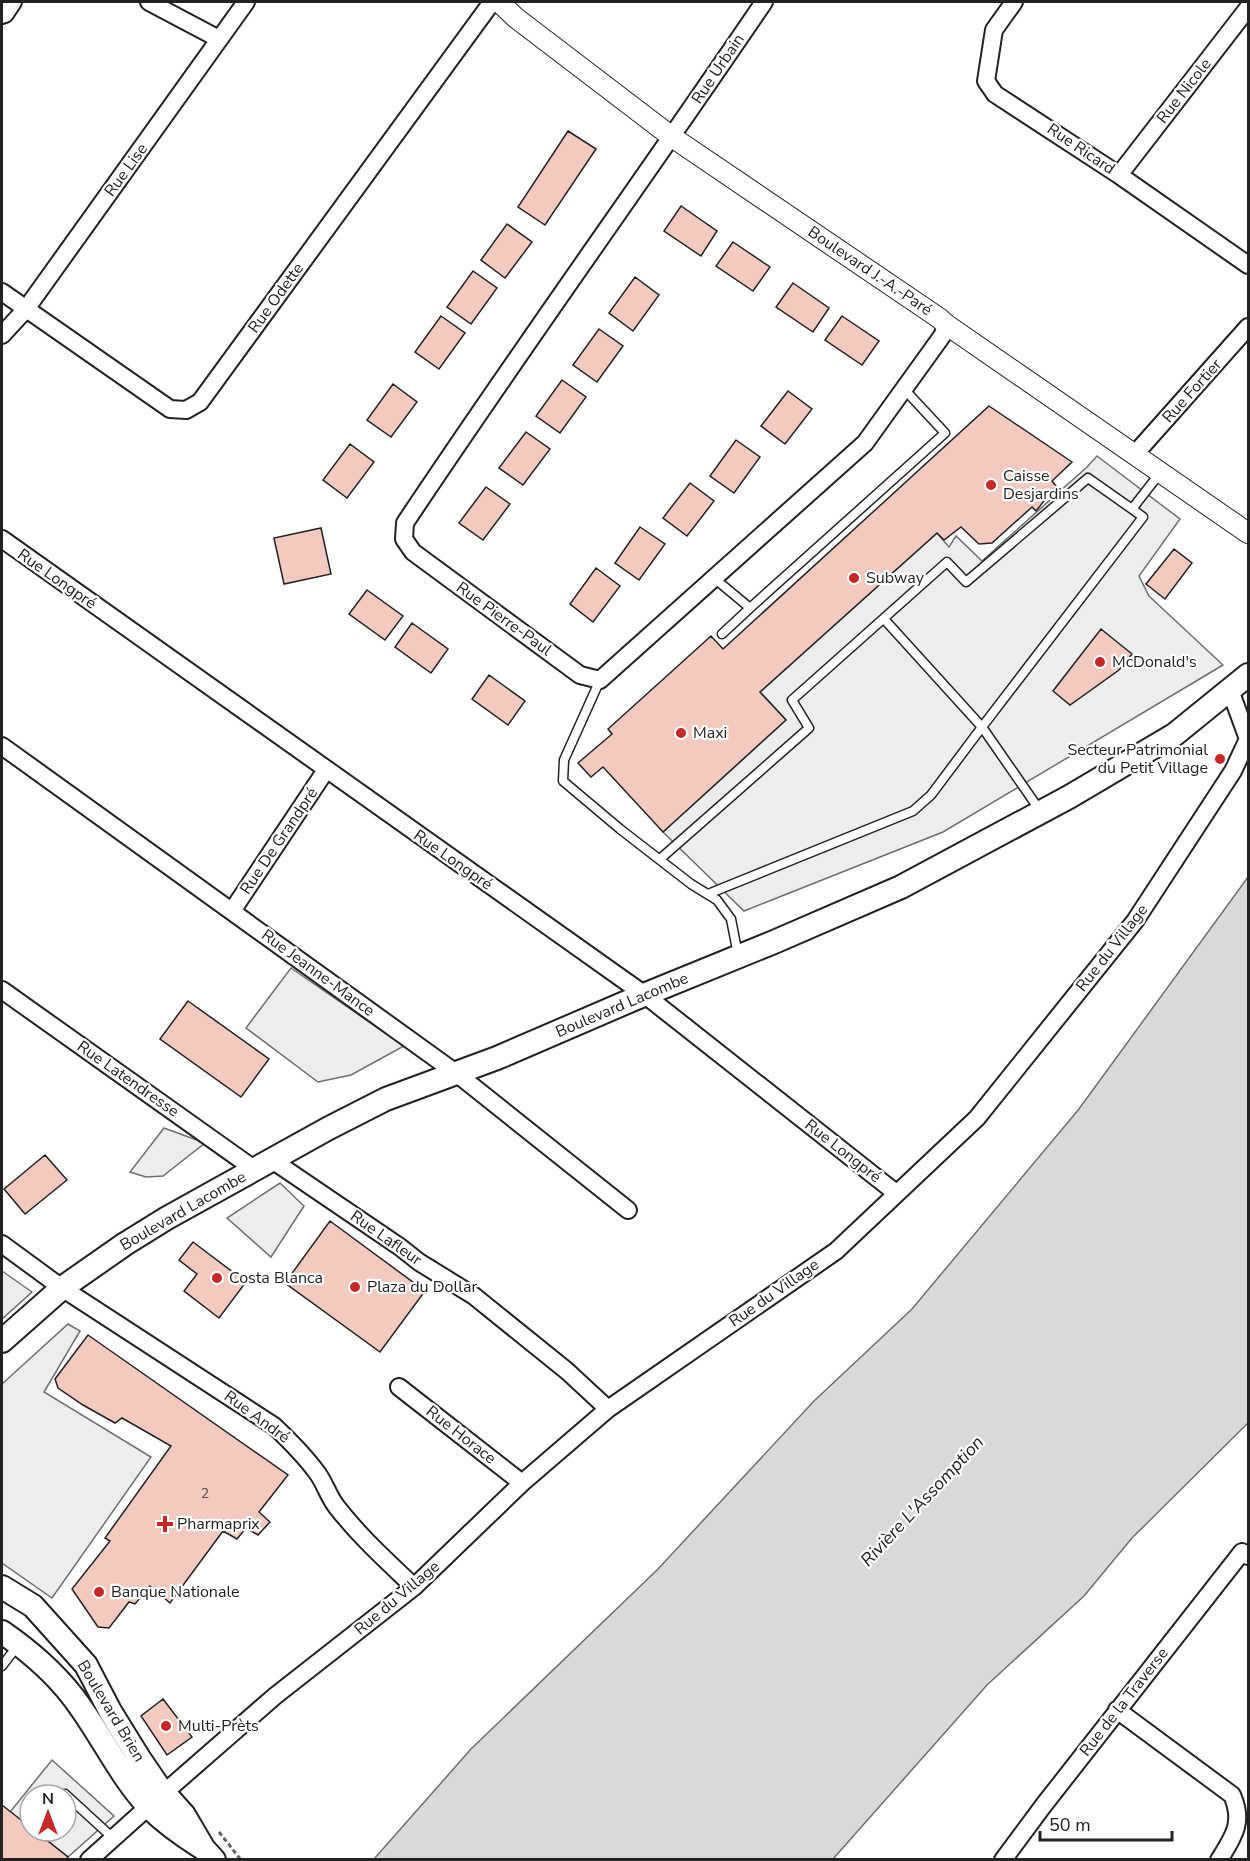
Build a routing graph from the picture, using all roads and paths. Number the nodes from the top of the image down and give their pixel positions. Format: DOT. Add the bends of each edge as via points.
graph roads {
  1 [pos="13,2"];
  2 [pos="149,2"];
  3 [pos="246,2"];
  4 [pos="492,2"];
  5 [pos="499,2"];
  6 [pos="764,2"];
  7 [pos="1014,2"];
  8 [pos="1248,8"];
  9 [pos="2,15"];
  10 [pos="219,39"];
  11 [pos="672,137"];
  12 [pos="1119,175"];
  13 [pos="1248,265"];
  14 [pos="2,292"];
  15 [pos="26,309"];
  16 [pos="947,325"];
  17 [pos="1248,327"];
  18 [pos="2,335"];
  19 [pos="904,389"];
  20 [pos="1135,454"];
  21 [pos="1161,472"];
  22 [pos="1132,509"];
  23 [pos="1248,533"];
  24 [pos="2,539"];
  25 [pos="714,578"];
  26 [pos="750,608"];
  27 [pos="884,619"];
  28 [pos="722,634"];
  29 [pos="1248,675"];
  30 [pos="600,680"];
  31 [pos="1230,690"];
  32 [pos="981,728"];
  33 [pos="2,746"];
  34 [pos="326,770"];
  35 [pos="1041,812"];
  36 [pos="660,859"];
  37 [pos="708,894"];
  38 [pos="232,911"];
  39 [pos="739,957"];
  40 [pos="2,990"];
  41 [pos="645,996"];
  42 [pos="456,1073"];
  43 [pos="263,1165"];
  44 [pos="896,1193"];
  45 [pos="628,1210"];
  46 [pos="2,1244"];
  47 [pos="62,1288"];
  48 [pos="2,1341"];
  49 [pos="399,1387"];
  50 [pos="608,1409"];
  51 [pos="522,1483"];
  52 [pos="1248,1556"];
  53 [pos="2,1587"];
  54 [pos="414,1587"];
  55 [pos="10,1638"];
  56 [pos="2,1665"];
  57 [pos="1117,1710"];
  58 [pos="157,1800"];
  59 [pos="78,1806"];
  60 [pos="114,1839"];
  61 [pos="209,1854"];
  62 [pos="90,1860"];
  63 [pos="1003,1860"];
  64 [pos="1219,1860"];
  1 -- 9 [label="street"];
  2 -- 10 [label="street"];
  3 -- 10 [label="street, Rue Lise"];
  4 -- 15 [label="street, Rue Odette" via="200,402 186,410 170,409"];
  5 -- 11 [label="street, Boulevard J.-A.-Paré"];
  6 -- 11 [label="street, Rue Urbain"];
  7 -- 12 [label="street, Rue Ricard" via="994,30 986,81 995,94"];
  8 -- 12 [label="street, Rue Nicole"];
  10 -- 15 [label="street, Rue Lise"];
  11 -- 16 [label="street, Boulevard J.-A.-Paré"];
  11 -- 30 [label="street, Rue Pierre-Paul" via="405,523 404,539 412,552 580,675"];
  12 -- 13 [label="street, Rue Ricard"];
  14 -- 15 [label="street, Rue Odette"];
  15 -- 18 [label="street, Rue Lise"];
  16 -- 19 [label="street"];
  16 -- 20 [label="street, Boulevard J.-A.-Paré"];
  17 -- 20 [label="street, Rue Fortier"];
  19 -- 25 [label="street" via="865,442"];
  19 -- 26 [label="lane" via="945,433"];
  20 -- 21 [label="street, Boulevard J.-A.-Paré"];
  21 -- 22 [label="lane"];
  21 -- 23 [label="street, Boulevard J.-A.-Paré"];
  22 -- 27 [label="lane" via="1088,478 966,582 947,562"];
  22 -- 32 [label="lane" via="1143,517"];
  24 -- 34 [label="street, Rue Longpré"];
  25 -- 26 [label="lane"];
  25 -- 30 [label="street"];
  26 -- 28 [label="lane"];
  27 -- 32 [label="lane"];
  27 -- 36 [label="lane" via="792,700 809,728"];
  29 -- 31 [label="main road, Boulevard Lacombe"];
  30 -- 36 [label="lane" via="564,760 563,781"];
  31 -- 35 [label="main road, Boulevard Lacombe" via="1174,735"];
  31 -- 44 [label="street, Rue du Village" via="1248,739 1233,771 1135,921 977,1118"];
  32 -- 35 [label="lane"];
  32 -- 37 [label="lane" via="932,795 913,811"];
  33 -- 38 [label="street, Rue Jeanne-Mance"];
  34 -- 38 [label="street, Rue De Grandpré"];
  34 -- 41 [label="street, Rue Longpré"];
  35 -- 39 [label="main road, Boulevard Lacombe" via="901,886"];
  36 -- 37 [label="lane"];
  37 -- 39 [label="lane" via="730,919"];
  38 -- 42 [label="street, Rue Jeanne-Mance"];
  39 -- 41 [label="main road, Boulevard Lacombe"];
  40 -- 43 [label="street, Rue Latendresse"];
  41 -- 42 [label="main road, Boulevard Lacombe"];
  41 -- 44 [label="street, Rue Longpré"];
  42 -- 43 [label="main road, Boulevard Lacombe" via="386,1100"];
  42 -- 45 [label="street, Rue Jeanne-Mance"];
  43 -- 47 [label="main road, Boulevard Lacombe" via="167,1218"];
  43 -- 50 [label="street, Rue Lafleur" via="400,1246 474,1296"];
  44 -- 50 [label="street, Rue du Village" via="836,1251"];
  46 -- 47 [label="street, Rue André"];
  47 -- 48 [label="main road, Boulevard Lacombe"];
  47 -- 54 [label="street, Rue André" via="274,1426 318,1474 335,1505"];
  49 -- 51 [label="street, Rue Horace"];
  50 -- 51 [label="street, Rue du Village"];
  51 -- 54 [label="street, Rue du Village"];
  52 -- 57 [label="street, Rue de la Traverse" via="1242,1552"];
  53 -- 58 [label="main road, Boulevard Brien" via="33,1606 86,1665 139,1758"];
  54 -- 58 [label="street, Rue du Village" via="275,1696"];
  55 -- 56 [label="lane"];
  55 -- 58 [label="main road, Boulevard Brien" via="52,1672 124,1774"];
  57 -- 63 [label="street, Rue de la Traverse"];
  57 -- 64 [label="street" via="1232,1795 1238,1808 1238,1824"];
  58 -- 60 [label="street, Rue du Village"];
  58 -- 61 [label="main road, Boulevard Brien" via="184,1815"];
  59 -- 60 [label="lane"];
  60 -- 62 [label="street, Rue du Village"];
}
